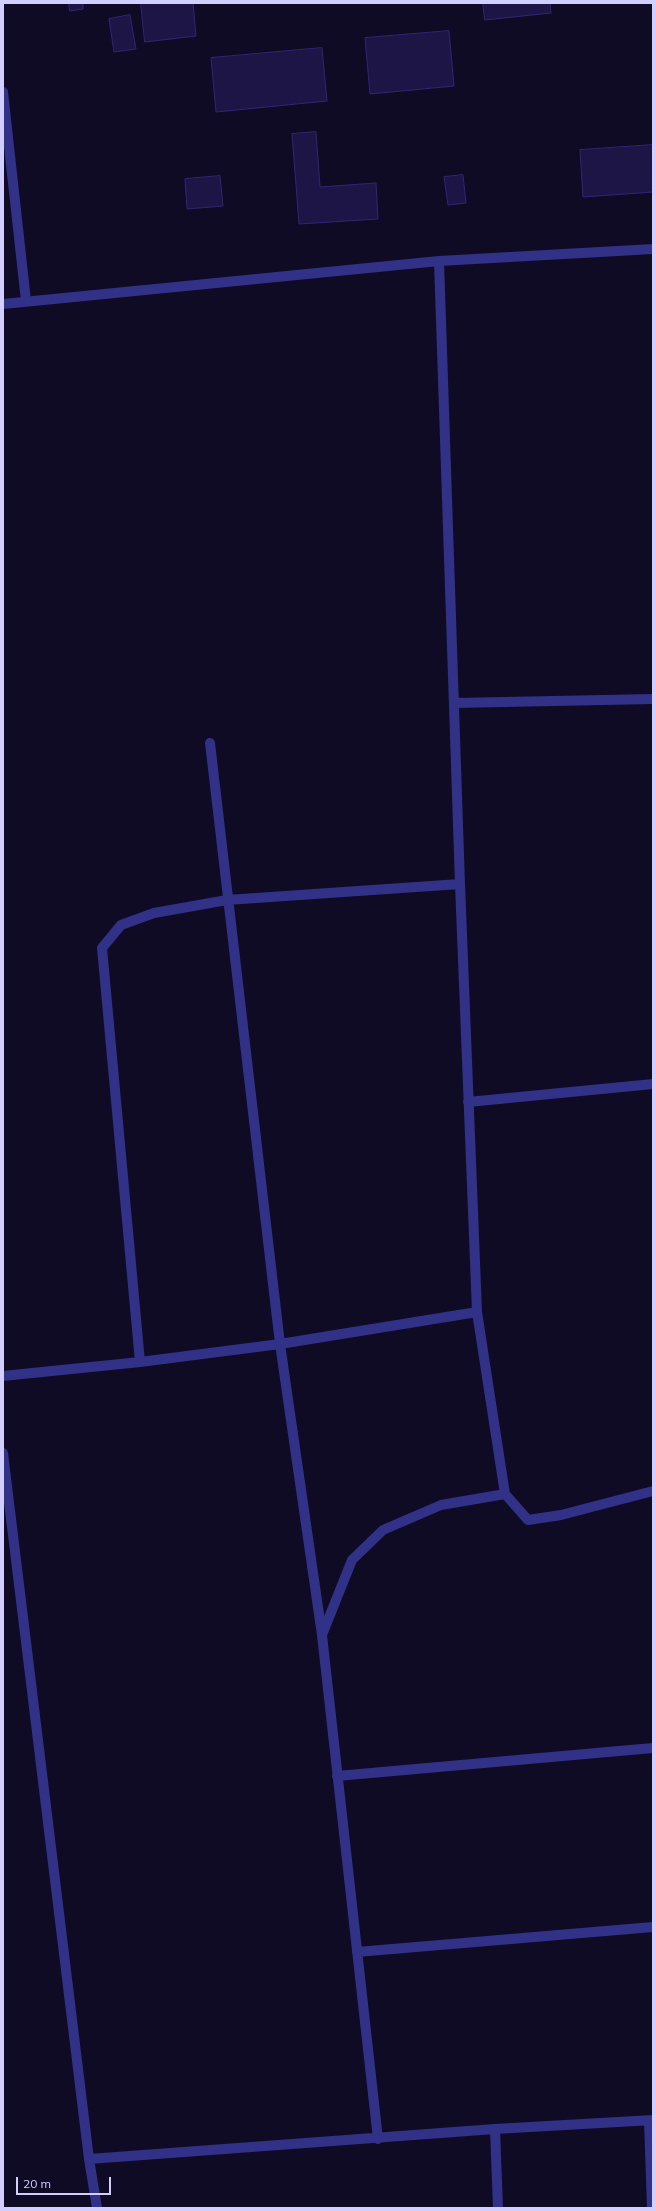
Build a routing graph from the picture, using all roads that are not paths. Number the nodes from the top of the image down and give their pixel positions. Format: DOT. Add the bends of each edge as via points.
graph roads {
  1 [pos="3,92"];
  2 [pos="653,249"];
  3 [pos="439,261"];
  4 [pos="26,301"];
  5 [pos="3,304"];
  6 [pos="653,699"];
  7 [pos="454,703"];
  8 [pos="210,743"];
  9 [pos="460,884"];
  10 [pos="227,900"];
  11 [pos="653,1084"];
  12 [pos="468,1102"];
  13 [pos="477,1312"];
  14 [pos="280,1344"];
  15 [pos="140,1362"];
  16 [pos="3,1376"];
  17 [pos="3,1453"];
  18 [pos="653,1491"];
  19 [pos="504,1494"];
  20 [pos="322,1635"];
  21 [pos="653,1748"];
  22 [pos="337,1776"];
  23 [pos="653,1927"];
  24 [pos="357,1952"];
  25 [pos="651,2120"];
  26 [pos="495,2129"];
  27 [pos="378,2139"];
  28 [pos="89,2159"];
  29 [pos="97,2208"];
  30 [pos="498,2208"];
  31 [pos="652,2208"];
  1 -- 4 [label="street"];
  2 -- 3 [label="street"];
  3 -- 4 [label="street"];
  3 -- 7 [label="street"];
  4 -- 5 [label="street"];
  6 -- 7 [label="street"];
  7 -- 9 [label="street"];
  8 -- 10 [label="street"];
  9 -- 10 [label="street"];
  9 -- 12 [label="street"];
  10 -- 14 [label="street"];
  10 -- 15 [label="street" via="154,913 121,925 102,948"];
  11 -- 12 [label="street"];
  12 -- 13 [label="street"];
  13 -- 14 [label="street"];
  13 -- 19 [label="street"];
  14 -- 15 [label="street"];
  14 -- 20 [label="street"];
  15 -- 16 [label="street"];
  17 -- 28 [label="street"];
  18 -- 19 [label="street" via="561,1515 528,1520"];
  19 -- 20 [label="street" via="440,1505 384,1530 352,1560"];
  20 -- 22 [label="street"];
  21 -- 22 [label="street"];
  22 -- 24 [label="street"];
  23 -- 24 [label="street"];
  24 -- 27 [label="street"];
  25 -- 26 [label="street"];
  25 -- 31 [label="street"];
  26 -- 27 [label="street"];
  26 -- 30 [label="street"];
  27 -- 28 [label="street"];
  28 -- 29 [label="street"];
}
